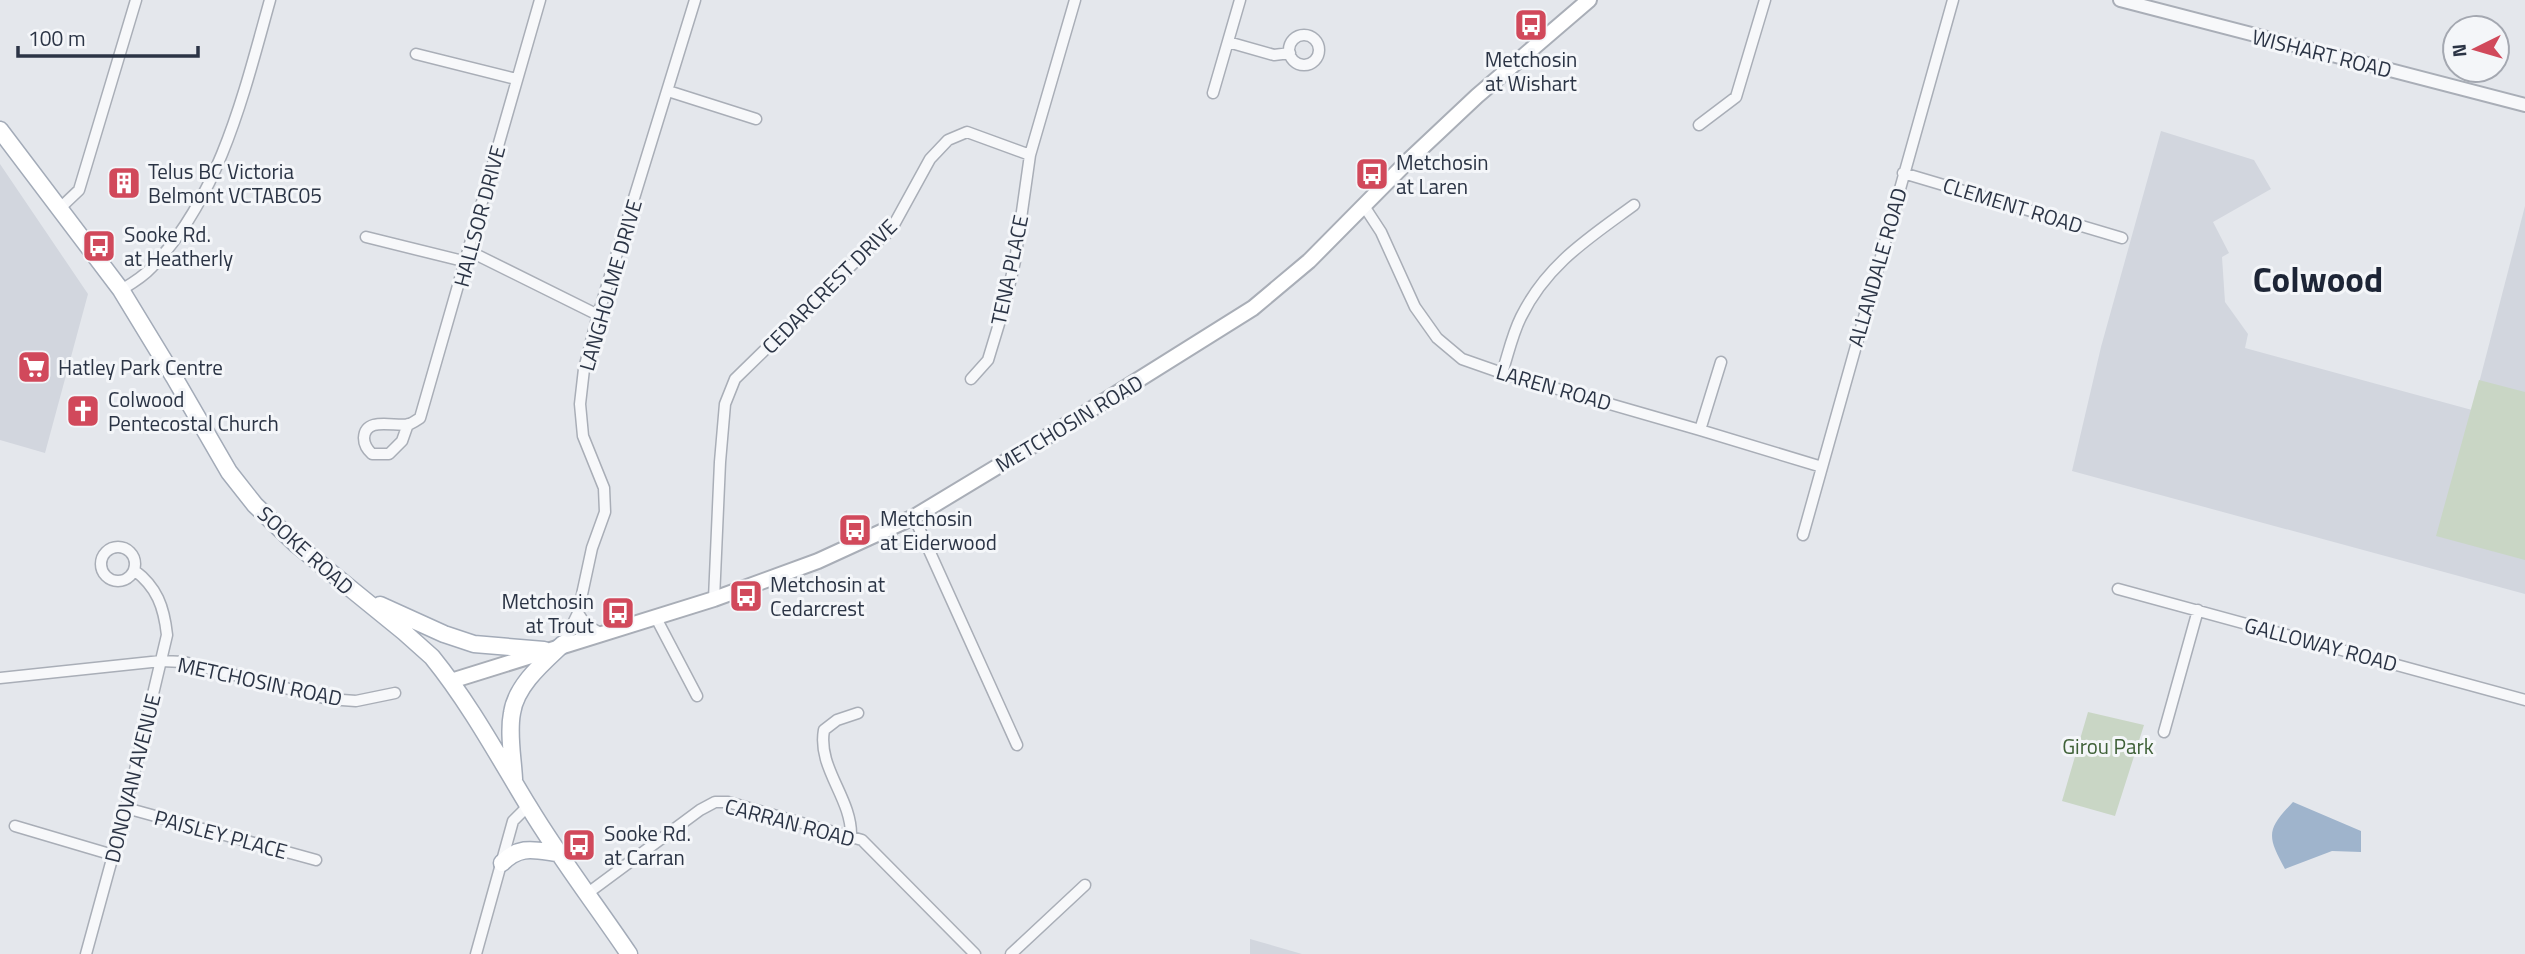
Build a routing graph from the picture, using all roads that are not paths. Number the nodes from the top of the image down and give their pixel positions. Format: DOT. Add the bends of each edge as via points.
graph roads {
  1 [pos="136,0"];
  2 [pos="270,0"];
  3 [pos="540,0"];
  4 [pos="695,0"];
  5 [pos="1075,0"];
  6 [pos="1240,0"];
  7 [pos="1589,0"];
  8 [pos="1765,0"];
  9 [pos="1953,0"];
  10 [pos="2120,0"];
  11 [pos="1228,42"];
  12 [pos="1290,53"];
  13 [pos="416,54"];
  14 [pos="516,79"];
  15 [pos="668,91"];
  16 [pos="1213,93"];
  17 [pos="2525,105"];
  18 [pos="756,118"];
  19 [pos="1699,125"];
  20 [pos="0,130"];
  21 [pos="0,145"];
  22 [pos="17,153"];
  23 [pos="1030,155"];
  24 [pos="1903,173"];
  25 [pos="1634,205"];
  26 [pos="1364,206"];
  27 [pos="59,209"];
  28 [pos="366,237"];
  29 [pos="2122,238"];
  30 [pos="468,256"];
  31 [pos="121,290"];
  32 [pos="598,315"];
  33 [pos="1721,362"];
  34 [pos="1502,373"];
  35 [pos="971,379"];
  36 [pos="408,425"];
  37 [pos="1700,430"];
  38 [pos="1822,467"];
  39 [pos="914,517"];
  40 [pos="1803,535"];
  41 [pos="134,570"];
  42 [pos="2118,589"];
  43 [pos="355,594"];
  44 [pos="714,598"];
  45 [pos="2198,610"];
  46 [pos="578,613"];
  47 [pos="655,616"];
  48 [pos="600,633"];
  49 [pos="563,644"];
  50 [pos="544,650"];
  51 [pos="161,661"];
  52 [pos="0,678"];
  53 [pos="451,681"];
  54 [pos="395,693"];
  55 [pos="697,696"];
  56 [pos="2525,700"];
  57 [pos="858,713"];
  58 [pos="2164,732"];
  59 [pos="1017,745"];
  60 [pos="514,781"];
  61 [pos="528,806"];
  62 [pos="126,808"];
  63 [pos="15,826"];
  64 [pos="851,836"];
  65 [pos="557,853"];
  66 [pos="113,855"];
  67 [pos="316,860"];
  68 [pos="502,863"];
  69 [pos="1085,885"];
  70 [pos="588,893"];
  71 [pos="86,954"];
  72 [pos="475,954"];
  73 [pos="629,954"];
  74 [pos="975,954"];
  75 [pos="1011,954"];
  1 -- 27 [label="street" via="79,190"];
  2 -- 31 [label="street" via="235,121 211,178 177,238 149,271"];
  3 -- 14 [label="street, HALLSOR DRIVE"];
  4 -- 15 [label="street, LANGHOLME DRIVE"];
  5 -- 23 [label="street"];
  6 -- 11 [label="street"];
  7 -- 26 [label="main road, METCHOSIN ROAD" via="1478,96"];
  8 -- 19 [label="street" via="1735,97"];
  9 -- 24 [label="street, ALLANDALE ROAD"];
  10 -- 17 [label="street, WISHART ROAD"];
  11 -- 12 [label="street" via="1274,55"];
  11 -- 16 [label="street"];
  13 -- 14 [label="street"];
  14 -- 30 [label="street, HALLSOR DRIVE"];
  15 -- 18 [label="street"];
  15 -- 32 [label="street, LANGHOLME DRIVE"];
  20 -- 22 [label="main road, SOOKE ROAD"];
  21 -- 22 [label="main road"];
  22 -- 27 [label="main road, SOOKE ROAD"];
  23 -- 35 [label="street, TENA PLACE" via="1005,304 988,360"];
  23 -- 44 [label="street, CEDARCREST DRIVE" via="967,132 948,140 930,159 891,230 735,379 725,404"];
  24 -- 29 [label="street, CLEMENT ROAD"];
  24 -- 38 [label="street, ALLANDALE ROAD"];
  25 -- 34 [label="street" via="1568,253 1544,281 1521,318"];
  26 -- 34 [label="street, LAREN ROAD" via="1415,307 1437,338 1462,359"];
  26 -- 39 [label="main road, METCHOSIN ROAD" via="1253,308"];
  27 -- 31 [label="main road, SOOKE ROAD"];
  28 -- 30 [label="street"];
  30 -- 32 [label="street"];
  30 -- 36 [label="street, HALLSOR DRIVE" via="421,418"];
  31 -- 43 [label="main road, SOOKE ROAD" via="229,472 278,529"];
  32 -- 46 [label="street, LANGHOLME DRIVE" via="580,404 583,436 604,488 605,512"];
  33 -- 37 [label="street"];
  34 -- 37 [label="street, LAREN ROAD"];
  36 -- 36 [label="street, HALLSOR DRIVE" via="373,425 366,431 366,449 372,454 389,454 402,441"];
  37 -- 38 [label="street, LAREN ROAD"];
  38 -- 40 [label="street, ALLANDALE ROAD"];
  39 -- 44 [label="main road, METCHOSIN ROAD" via="818,561"];
  39 -- 59 [label="street"];
  41 -- 51 [label="street, DONOVAN AVENUE" via="146,579 165,613 167,635"];
  42 -- 45 [label="street, GALLOWAY ROAD"];
  43 -- 50 [label="main road" via="474,644"];
  43 -- 53 [label="main road, SOOKE ROAD" via="414,640"];
  44 -- 47 [label="main road, METCHOSIN ROAD"];
  45 -- 56 [label="street, GALLOWAY ROAD"];
  45 -- 58 [label="street"];
  46 -- 48 [label="street"];
  46 -- 49 [label="street, LANGHOLME DRIVE"];
  47 -- 48 [label="main road, METCHOSIN ROAD"];
  47 -- 55 [label="street"];
  48 -- 49 [label="main road, METCHOSIN ROAD"];
  49 -- 50 [label="main road, METCHOSIN ROAD"];
  49 -- 60 [label="main road" via="517,698 512,713"];
  50 -- 53 [label="main road, METCHOSIN ROAD"];
  51 -- 52 [label="street, METCHOSIN ROAD"];
  51 -- 54 [label="street, METCHOSIN ROAD" via="184,662 328,699 356,701"];
  51 -- 62 [label="street, DONOVAN AVENUE"];
  53 -- 60 [label="main road, SOOKE ROAD"];
  57 -- 64 [label="street" via="824,730 822,743 852,822"];
  60 -- 61 [label="main road, SOOKE ROAD"];
  61 -- 65 [label="main road, SOOKE ROAD"];
  61 -- 68 [label="street" via="513,821"];
  62 -- 66 [label="street, DONOVAN AVENUE"];
  62 -- 67 [label="street, PAISLEY PLACE"];
  63 -- 66 [label="street"];
  64 -- 70 [label="street, CARRAN ROAD" via="715,802"];
  64 -- 74 [label="street, CARRAN ROAD" via="871,847"];
  65 -- 68 [label="main road" via="522,850"];
  65 -- 70 [label="main road, SOOKE ROAD"];
  66 -- 71 [label="street, DONOVAN AVENUE"];
  68 -- 72 [label="street"];
  69 -- 75 [label="street"];
  70 -- 73 [label="main road, SOOKE ROAD"];
}
